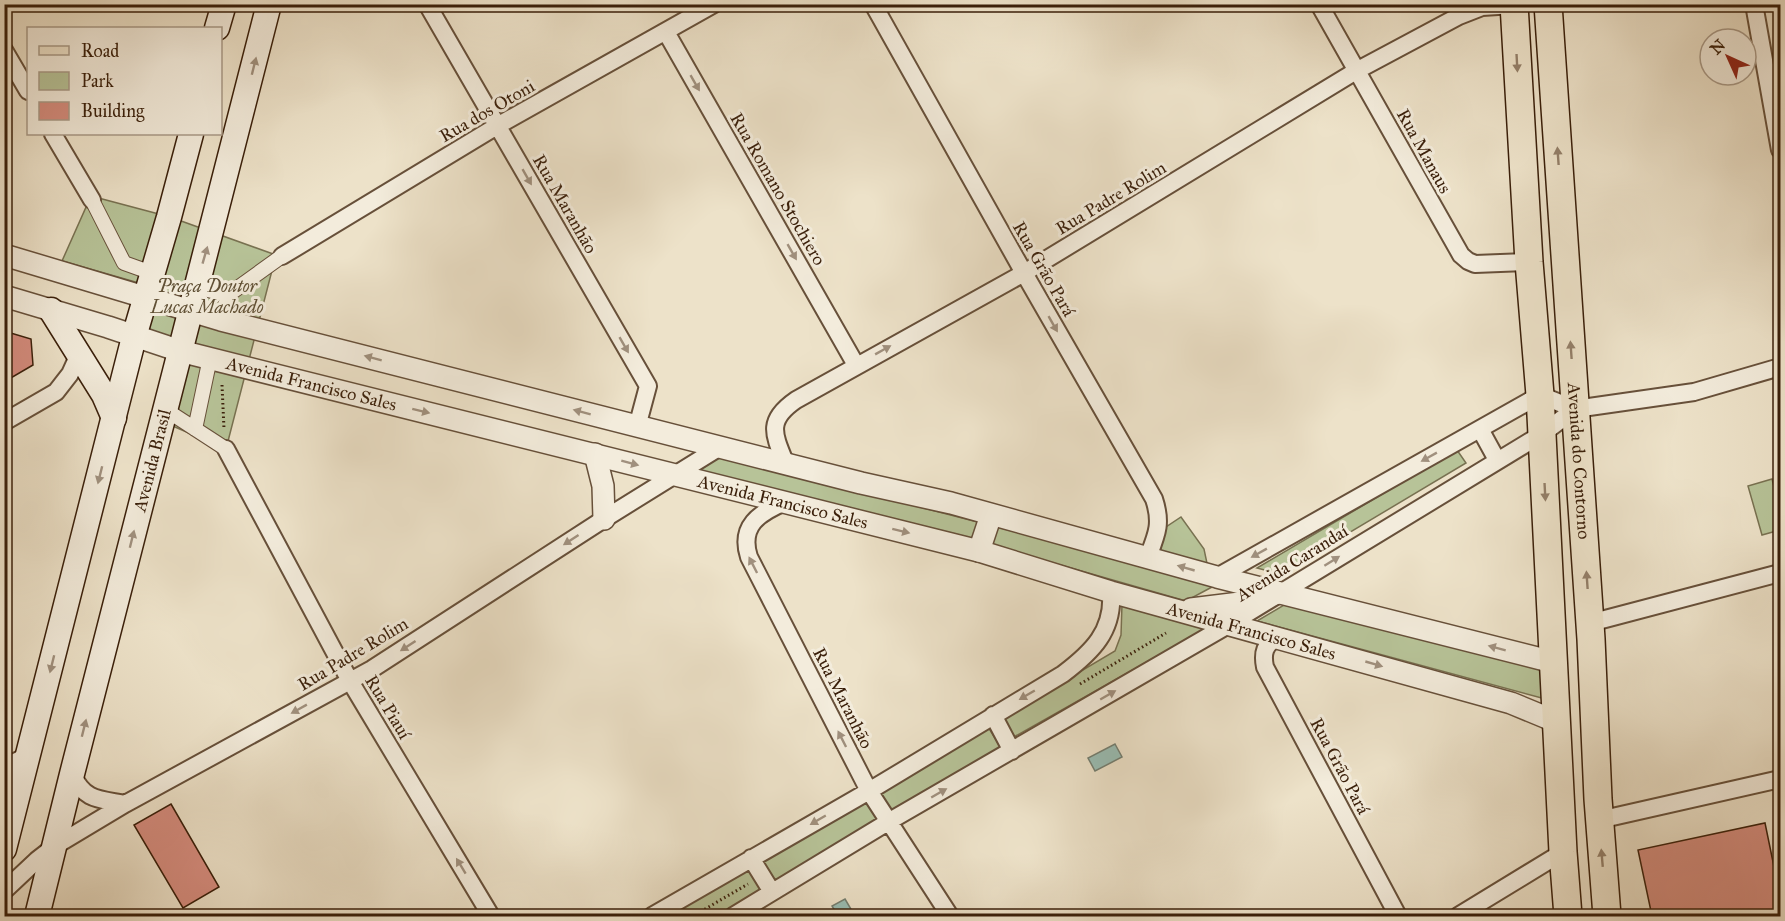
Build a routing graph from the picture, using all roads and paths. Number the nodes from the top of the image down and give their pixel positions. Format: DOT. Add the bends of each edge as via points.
graph roads {
  1 [pos="224,4"];
  2 [pos="269,4"];
  3 [pos="427,4"];
  4 [pos="714,4"];
  5 [pos="873,4"];
  6 [pos="1319,4"];
  7 [pos="1548,4"];
  8 [pos="1754,4"];
  9 [pos="1514,5"];
  10 [pos="218,27"];
  11 [pos="666,32"];
  12 [pos="4,50"];
  13 [pos="1356,71"];
  14 [pos="27,89"];
  15 [pos="497,126"];
  16 [pos="54,135"];
  17 [pos="191,135"];
  18 [pos="1780,150"];
  19 [pos="92,200"];
  20 [pos="4,255"];
  21 [pos="282,256"];
  22 [pos="1529,262"];
  23 [pos="124,263"];
  24 [pos="1024,273"];
  25 [pos="148,285"];
  26 [pos="117,287"];
  27 [pos="196,287"];
  28 [pos="228,295"];
  29 [pos="4,296"];
  30 [pos="51,310"];
  31 [pos="190,311"];
  32 [pos="221,320"];
  33 [pos="134,336"];
  34 [pos="180,351"];
  35 [pos="79,354"];
  36 [pos="856,365"];
  37 [pos="216,366"];
  38 [pos="1780,366"];
  39 [pos="1540,395"];
  40 [pos="1575,409"];
  41 [pos="166,410"];
  42 [pos="114,418"];
  43 [pos="4,422"];
  44 [pos="637,427"];
  45 [pos="195,429"];
  46 [pos="1480,429"];
  47 [pos="1542,434"];
  48 [pos="720,447"];
  49 [pos="226,449"];
  50 [pos="596,454"];
  51 [pos="1497,460"];
  52 [pos="785,462"];
  53 [pos="674,475"];
  54 [pos="785,502"];
  55 [pos="991,515"];
  56 [pos="604,519"];
  57 [pos="979,551"];
  58 [pos="1148,557"];
  59 [pos="1780,573"];
  60 [pos="1216,577"];
  61 [pos="1111,592"];
  62 [pos="1282,592"];
  63 [pos="1175,609"];
  64 [pos="1590,623"];
  65 [pos="1228,625"];
  66 [pos="1277,637"];
  67 [pos="1553,662"];
  68 [pos="350,681"];
  69 [pos="993,715"];
  70 [pos="1557,722"];
  71 [pos="1012,751"];
  72 [pos="30,754"];
  73 [pos="4,766"];
  74 [pos="72,774"];
  75 [pos="1780,779"];
  76 [pos="869,791"];
  77 [pos="125,804"];
  78 [pos="1599,810"];
  79 [pos="888,822"];
  80 [pos="55,846"];
  81 [pos="4,849"];
  82 [pos="1563,852"];
  83 [pos="752,858"];
  84 [pos="4,891"];
  85 [pos="772,892"];
  86 [pos="37,916"];
  87 [pos="491,916"];
  88 [pos="652,916"];
  89 [pos="733,916"];
  90 [pos="950,916"];
  91 [pos="1398,916"];
  92 [pos="1458,916"];
  93 [pos="1568,916"];
  94 [pos="1607,916"];
  1 -- 10 [label="main road"];
  27 -- 2 [label="main road, Avenida Brasil, one-way"];
  3 -- 15 [label="street, Rua Maranhão"];
  4 -- 11 [label="street, Rua dos Otoni"];
  5 -- 24 [label="street, Rua Grão Pará"];
  6 -- 13 [label="street, Rua Manaus"];
  40 -- 7 [label="main road, Avenida do Contorno, one-way"];
  8 -- 18 [label="street"];
  9 -- 13 [label="street, Rua Padre Rolim" via="1482,7 1460,16"];
  9 -- 22 [label="main road, Avenida do Contorno, one-way"];
  11 -- 15 [label="street, Rua dos Otoni"];
  11 -- 36 [label="street, Rua Romano Stochiero, one-way"];
  12 -- 14 [label="street"];
  13 -- 22 [label="street, Rua Manaus" via="1461,255 1474,264"];
  13 -- 24 [label="street, Rua Padre Rolim"];
  15 -- 21 [label="street, Rua dos Otoni"];
  15 -- 44 [label="street, Rua Maranhão, one-way" via="648,386"];
  16 -- 19 [label="street"];
  17 -- 25 [label="main road"];
  19 -- 23 [label="street"];
  20 -- 26 [label="street, Avenida Francisco Sales"];
  21 -- 28 [label="street"];
  22 -- 39 [label="main road, Avenida do Contorno"];
  23 -- 25 [label="street"];
  23 -- 26 [label="street"];
  36 -- 24 [label="street, Rua Padre Rolim, one-way"];
  24 -- 58 [label="street, Rua Grão Pará, one-way" via="1154,499 1159,516"];
  25 -- 26 [label="street, Avenida Francisco Sales"];
  25 -- 31 [label="street, Avenida Francisco Sales"];
  25 -- 33 [label="main road"];
  27 -- 28 [label="street"];
  27 -- 31 [label="main road, Avenida Brasil"];
  28 -- 32 [label="street"];
  29 -- 30 [label="street, Avenida Francisco Sales"];
  30 -- 33 [label="street, Avenida Francisco Sales"];
  30 -- 35 [label="main road"];
  31 -- 32 [label="street, Avenida Francisco Sales"];
  31 -- 34 [label="main road, Avenida Brasil"];
  44 -- 32 [label="street, Avenida Francisco Sales, one-way"];
  33 -- 34 [label="street, Avenida Francisco Sales"];
  33 -- 42 [label="main road"];
  34 -- 37 [label="street, Avenida Francisco Sales"];
  34 -- 41 [label="main road, Avenida Brasil"];
  35 -- 42 [label="main road"];
  35 -- 43 [label="street" via="56,392"];
  36 -- 52 [label="street, Rua Padre Rolim" via="796,400 776,417 776,441"];
  37 -- 45 [label="street"];
  37 -- 49 [label="path"];
  37 -- 50 [label="street, Avenida Francisco Sales, one-way"];
  38 -- 40 [label="street" via="1694,392"];
  39 -- 40 [label="street"];
  39 -- 46 [label="street, Avenida Carandaí"];
  39 -- 47 [label="main road, Avenida do Contorno"];
  40 -- 47 [label="street, Avenida Carandaí"];
  64 -- 40 [label="main road, Avenida do Contorno, one-way"];
  41 -- 45 [label="street"];
  74 -- 41 [label="main road, Avenida Brasil, one-way"];
  42 -- 72 [label="main road, one-way"];
  44 -- 48 [label="street, Avenida Francisco Sales"];
  45 -- 49 [label="street"];
  46 -- 51 [label="street"];
  46 -- 60 [label="street, Avenida Carandaí, one-way"];
  47 -- 51 [label="street, Avenida Carandaí"];
  47 -- 67 [label="main road, Avenida do Contorno, one-way"];
  48 -- 52 [label="street, Avenida Francisco Sales"];
  48 -- 53 [label="street, Rua Padre Rolim"];
  49 -- 68 [label="street, Rua Piauí"];
  50 -- 53 [label="street, Avenida Francisco Sales, one-way"];
  50 -- 56 [label="street" via="603,486"];
  62 -- 51 [label="street, Avenida Carandaí, one-way"];
  52 -- 55 [label="street, Avenida Francisco Sales"];
  53 -- 54 [label="street, Avenida Francisco Sales"];
  53 -- 56 [label="street, Rua Padre Rolim"];
  54 -- 57 [label="street, Avenida Francisco Sales, one-way"];
  76 -- 54 [label="street, Rua Maranhão, one-way" via="748,557 747,532 754,521"];
  55 -- 57 [label="street"];
  55 -- 58 [label="street, Avenida Francisco Sales"];
  56 -- 68 [label="street, Rua Padre Rolim, one-way"];
  57 -- 61 [label="street, Avenida Francisco Sales"];
  60 -- 58 [label="street, Avenida Francisco Sales, one-way"];
  59 -- 64 [label="street"];
  60 -- 62 [label="street, Avenida Francisco Sales"];
  61 -- 63 [label="street, Avenida Francisco Sales"];
  61 -- 69 [label="street, one-way" via="1108,626 1081,660"];
  62 -- 63 [label="street" via="1219,608"];
  62 -- 65 [label="street, Avenida Carandaí"];
  67 -- 62 [label="street, Avenida Francisco Sales, one-way"];
  63 -- 65 [label="street, Avenida Francisco Sales"];
  64 -- 78 [label="main road, Avenida do Contorno"];
  65 -- 66 [label="street, Avenida Francisco Sales"];
  71 -- 65 [label="street, Avenida Carandaí, one-way"];
  66 -- 70 [label="street, Avenida Francisco Sales, one-way" via="1511,703"];
  66 -- 91 [label="street, Rua Grão Pará" via="1264,648 1264,667"];
  67 -- 70 [label="main road, Avenida do Contorno"];
  67 -- 78 [label="main road" via="1568,668 1581,688 1586,753"];
  68 -- 77 [label="street, Rua Padre Rolim, one-way"];
  87 -- 68 [label="street, Rua Piauí, one-way"];
  69 -- 71 [label="street"];
  69 -- 76 [label="street"];
  70 -- 82 [label="main road, Avenida do Contorno"];
  79 -- 71 [label="street, Avenida Carandaí, one-way"];
  72 -- 73 [label="street"];
  72 -- 81 [label="main road"];
  74 -- 77 [label="street" via="79,788 93,798"];
  74 -- 80 [label="main road, Avenida Brasil"];
  75 -- 78 [label="street"];
  76 -- 79 [label="street, Rua Maranhão"];
  76 -- 83 [label="street, one-way"];
  77 -- 80 [label="street, Rua Padre Rolim"];
  94 -- 78 [label="main road, Avenida do Contorno, one-way"];
  79 -- 85 [label="street, Avenida Carandaí"];
  79 -- 90 [label="street, Rua Maranhão"];
  80 -- 84 [label="street, Rua Padre Rolim"];
  80 -- 86 [label="main road, Avenida Brasil"];
  82 -- 92 [label="street"];
  82 -- 93 [label="main road, Avenida do Contorno"];
  83 -- 85 [label="street"];
  83 -- 88 [label="street"];
  85 -- 89 [label="street, Avenida Carandaí"];
}
